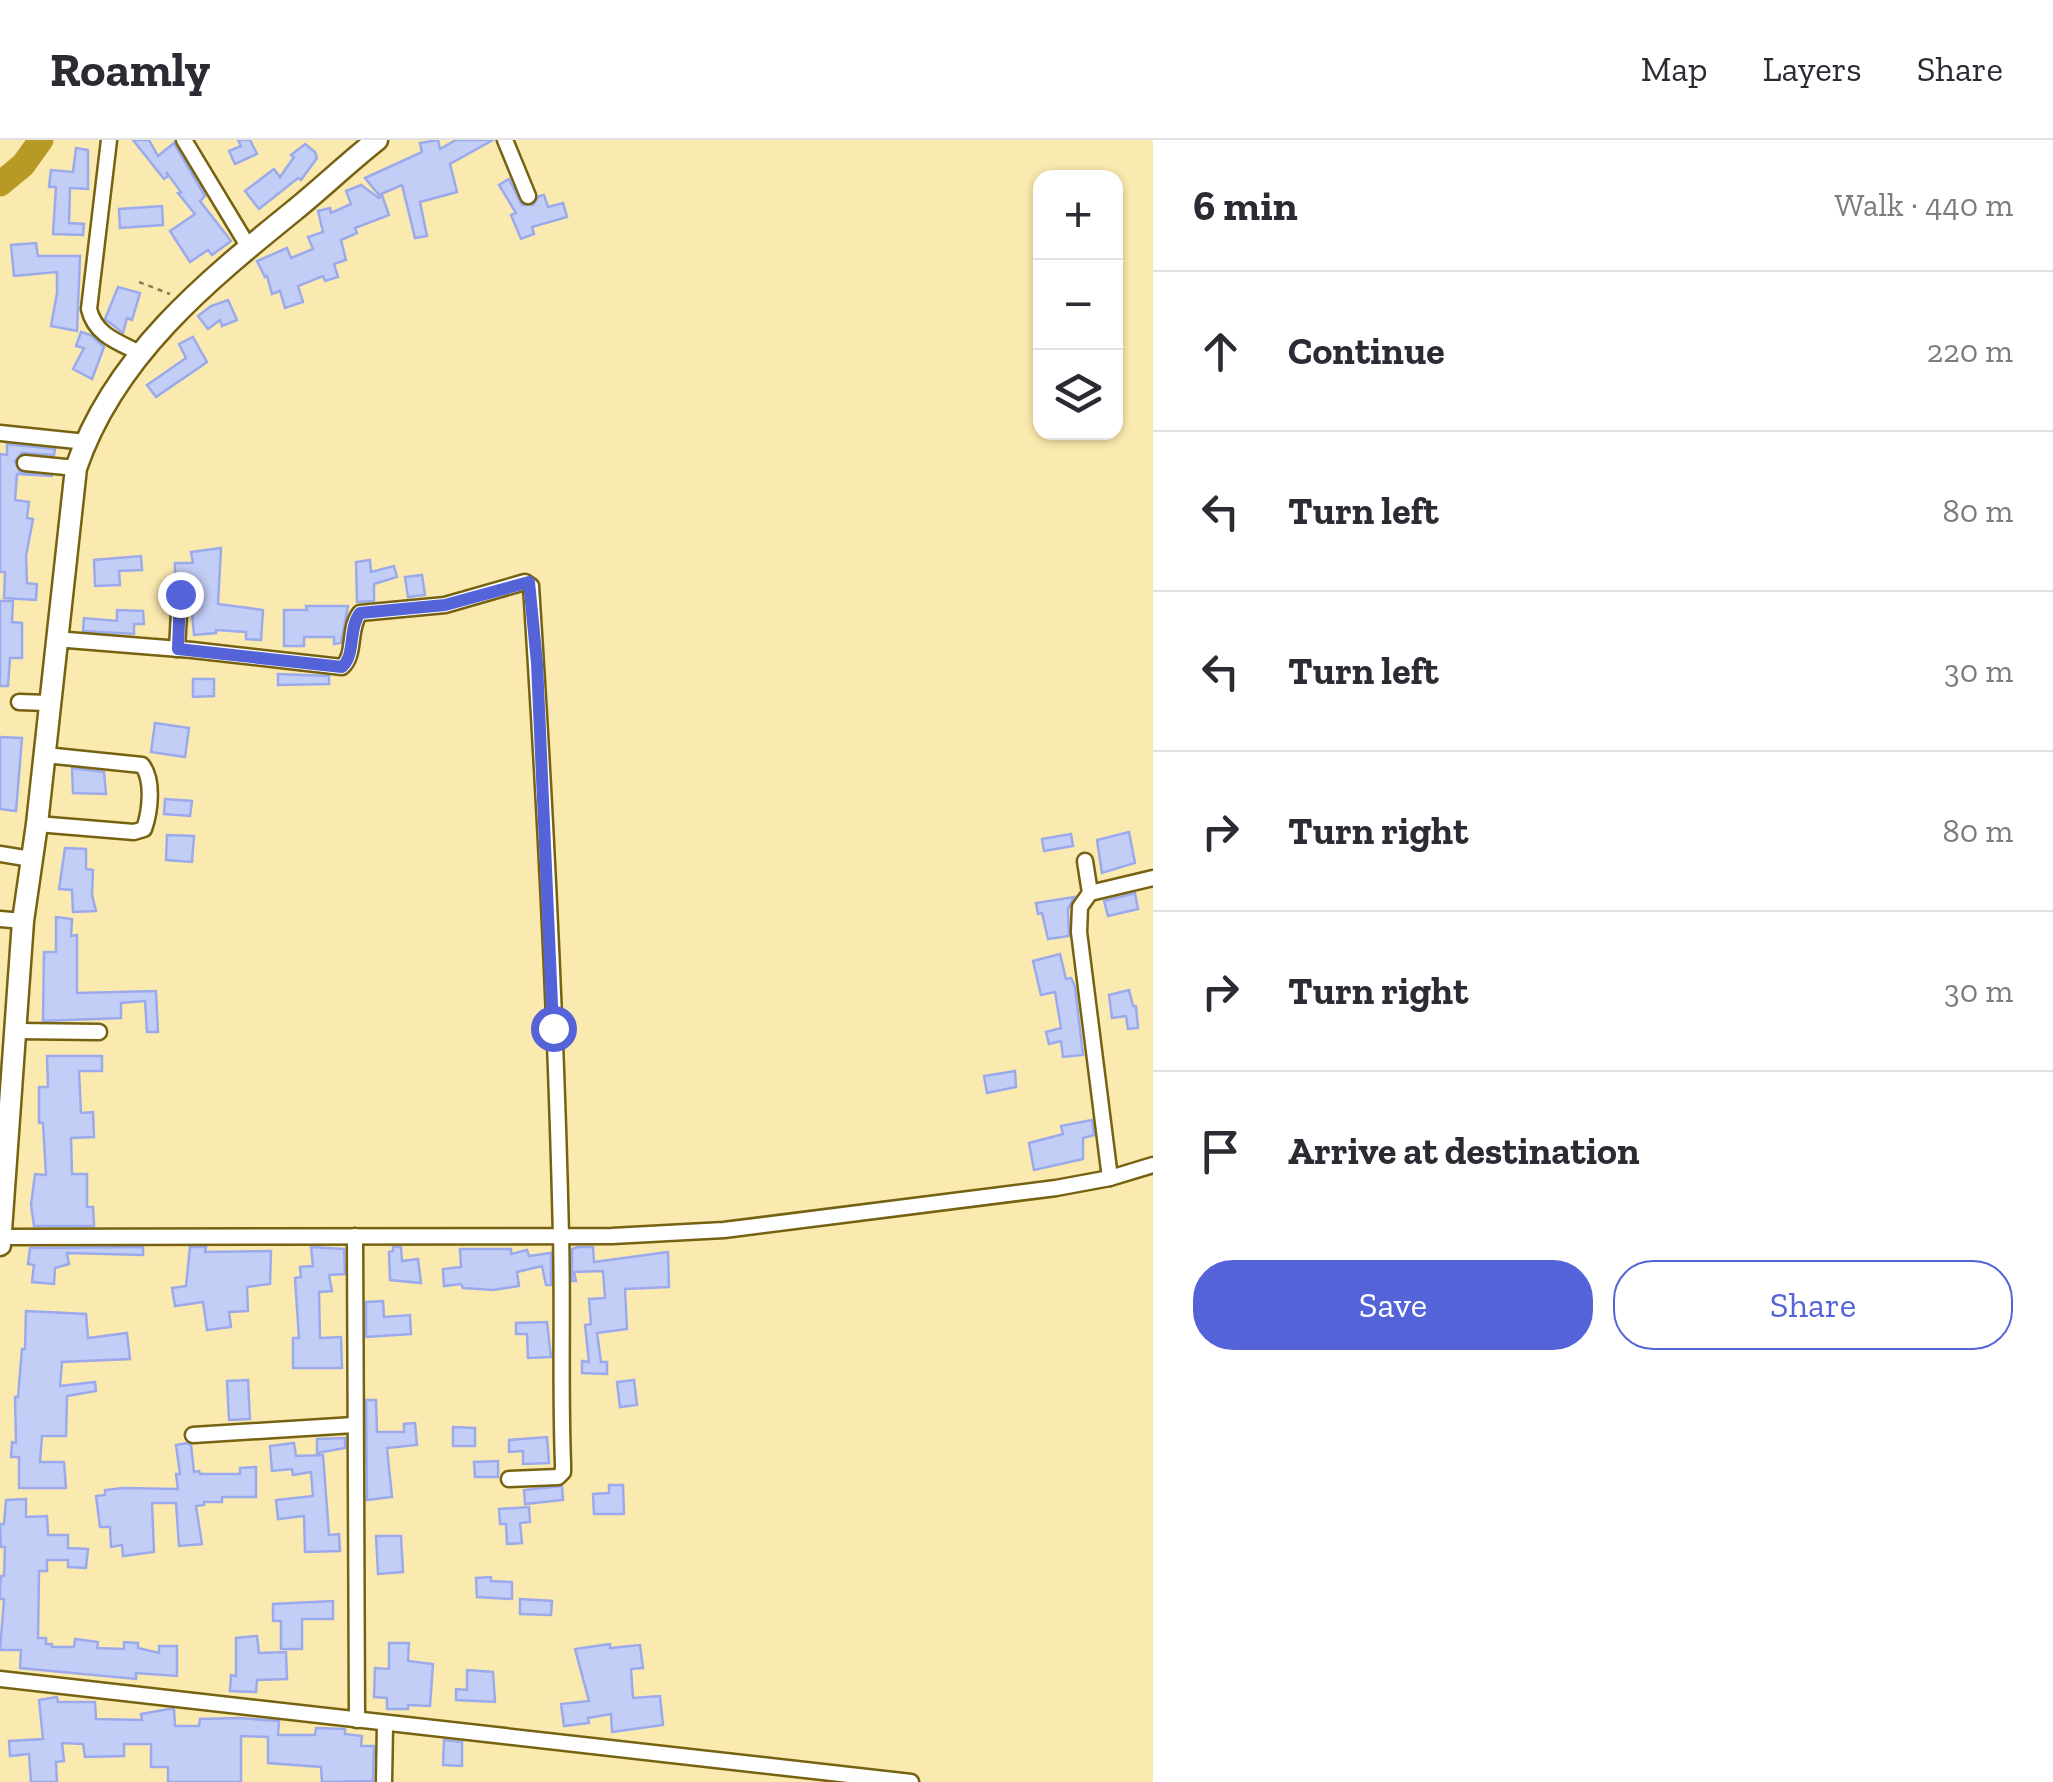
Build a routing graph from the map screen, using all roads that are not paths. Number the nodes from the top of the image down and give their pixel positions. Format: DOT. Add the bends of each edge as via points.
graph roads {
  1 [pos="108,140"];
  2 [pos="184,140"];
  3 [pos="377,140"];
  4 [pos="505,140"];
  5 [pos="528,196"];
  6 [pos="248,246"];
  7 [pos="140,353"];
  8 [pos="0,433"];
  9 [pos="86,442"];
  10 [pos="25,463"];
  11 [pos="76,468"];
  12 [pos="180,594"];
  13 [pos="54,639"];
  14 [pos="178,649"];
  15 [pos="19,702"];
  16 [pos="48,703"];
  17 [pos="45,755"];
  18 [pos="37,824"];
  19 [pos="0,854"];
  20 [pos="32,860"];
  21 [pos="1085,861"];
  22 [pos="1153,878"];
  23 [pos="1090,893"];
  24 [pos="0,918"];
  25 [pos="23,921"];
  26 [pos="17,1032"];
  27 [pos="99,1032"];
  28 [pos="1153,1164"];
  29 [pos="1110,1178"];
  30 [pos="2,1194"];
  31 [pos="355,1236"];
  32 [pos="561,1236"];
  33 [pos="1,1237"];
  34 [pos="0,1245"];
  35 [pos="354,1425"];
  36 [pos="193,1436"];
  37 [pos="509,1478"];
  38 [pos="0,1679"];
  39 [pos="357,1720"];
  40 [pos="385,1724"];
  41 [pos="384,1782"];
  42 [pos="911,1782"];
  1 -- 7 [label="street" via="89,309 102,333"];
  2 -- 6 [label="street"];
  3 -- 6 [label="highway"];
  4 -- 5 [label="street"];
  6 -- 7 [label="highway"];
  7 -- 9 [label="highway"];
  8 -- 9 [label="street"];
  9 -- 11 [label="highway"];
  10 -- 11 [label="street"];
  11 -- 13 [label="highway"];
  12 -- 14 [label="street"];
  13 -- 14 [label="street"];
  13 -- 16 [label="highway"];
  14 -- 32 [label="street" via="342,667 360,613 445,605 529,582"];
  15 -- 16 [label="street"];
  16 -- 17 [label="highway"];
  17 -- 18 [label="highway"];
  17 -- 18 [label="street" via="142,766 150,776 147,821 134,832"];
  18 -- 20 [label="highway"];
  19 -- 20 [label="street"];
  20 -- 25 [label="highway"];
  21 -- 23 [label="street"];
  22 -- 23 [label="street"];
  23 -- 29 [label="street" via="1080,907 1079,932"];
  24 -- 25 [label="street"];
  25 -- 26 [label="highway"];
  26 -- 27 [label="street"];
  26 -- 30 [label="highway"];
  28 -- 29 [label="street"];
  29 -- 32 [label="street" via="724,1230"];
  30 -- 33 [label="highway"];
  31 -- 32 [label="street"];
  31 -- 33 [label="street"];
  31 -- 35 [label="street"];
  32 -- 37 [label="street" via="563,1472"];
  33 -- 34 [label="highway"];
  35 -- 36 [label="street"];
  35 -- 39 [label="street"];
  38 -- 39 [label="street"];
  39 -- 40 [label="street"];
  40 -- 41 [label="street"];
  40 -- 42 [label="street"];
}
